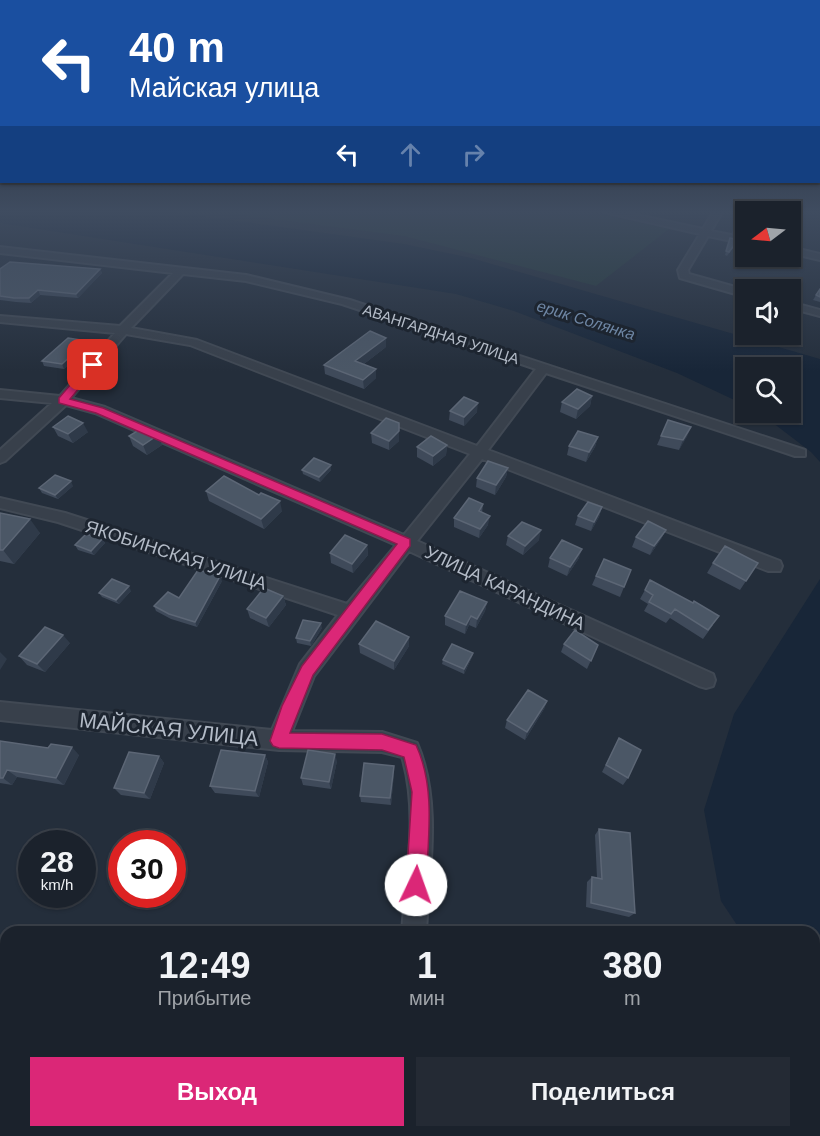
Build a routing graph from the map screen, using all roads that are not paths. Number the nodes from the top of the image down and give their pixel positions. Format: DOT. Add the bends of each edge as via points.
graph roads {
  1 [pos="122,265"];
  2 [pos="686,265"];
  3 [pos="179,272"];
  4 [pos="735,291"];
  5 [pos="801,308"];
  6 [pos="820,313"];
  7 [pos="0,319"];
  8 [pos="123,330"];
  9 [pos="543,368"];
  10 [pos="0,394"];
  11 [pos="63,400"];
  12 [pos="479,453"];
  13 [pos="800,453"];
  14 [pos="0,458"];
  15 [pos="0,502"];
  16 [pos="405,542"];
  17 [pos="774,566"];
  18 [pos="350,612"];
  19 [pos="706,680"];
  20 [pos="0,711"];
  21 [pos="279,741"];
  22 [pos="414,926"];
  1 -- 3 [label="street, АВАНГАРДНАЯ УЛИЦА"];
  2 -- 4 [label="street" via="684,276"];
  3 -- 8 [label="street"];
  3 -- 9 [label="street, АВАНГАРДНАЯ УЛИЦА" via="246,279 346,302"];
  5 -- 6 [label="street"];
  7 -- 8 [label="street"];
  8 -- 11 [label="street"];
  8 -- 12 [label="street" via="193,342"];
  9 -- 12 [label="street"];
  9 -- 13 [label="street, АВАНГАРДНАЯ УЛИЦА"];
  10 -- 11 [label="street, УЛИЦА КАРАНДИНА"];
  11 -- 14 [label="street"];
  11 -- 16 [label="street, УЛИЦА КАРАНДИНА" via="100,410"];
  12 -- 16 [label="street"];
  12 -- 17 [label="street"];
  15 -- 18 [label="street, ЯКОБИНСКАЯ УЛИЦА" via="60,517"];
  16 -- 18 [label="street"];
  16 -- 19 [label="street, УЛИЦА КАРАНДИНА"];
  18 -- 21 [label="street" via="307,670"];
  20 -- 21 [label="street, МАЙСКАЯ УЛИЦА"];
  21 -- 22 [label="street, МАЙСКАЯ УЛИЦА" via="382,742 410,750 421,792"];
}
